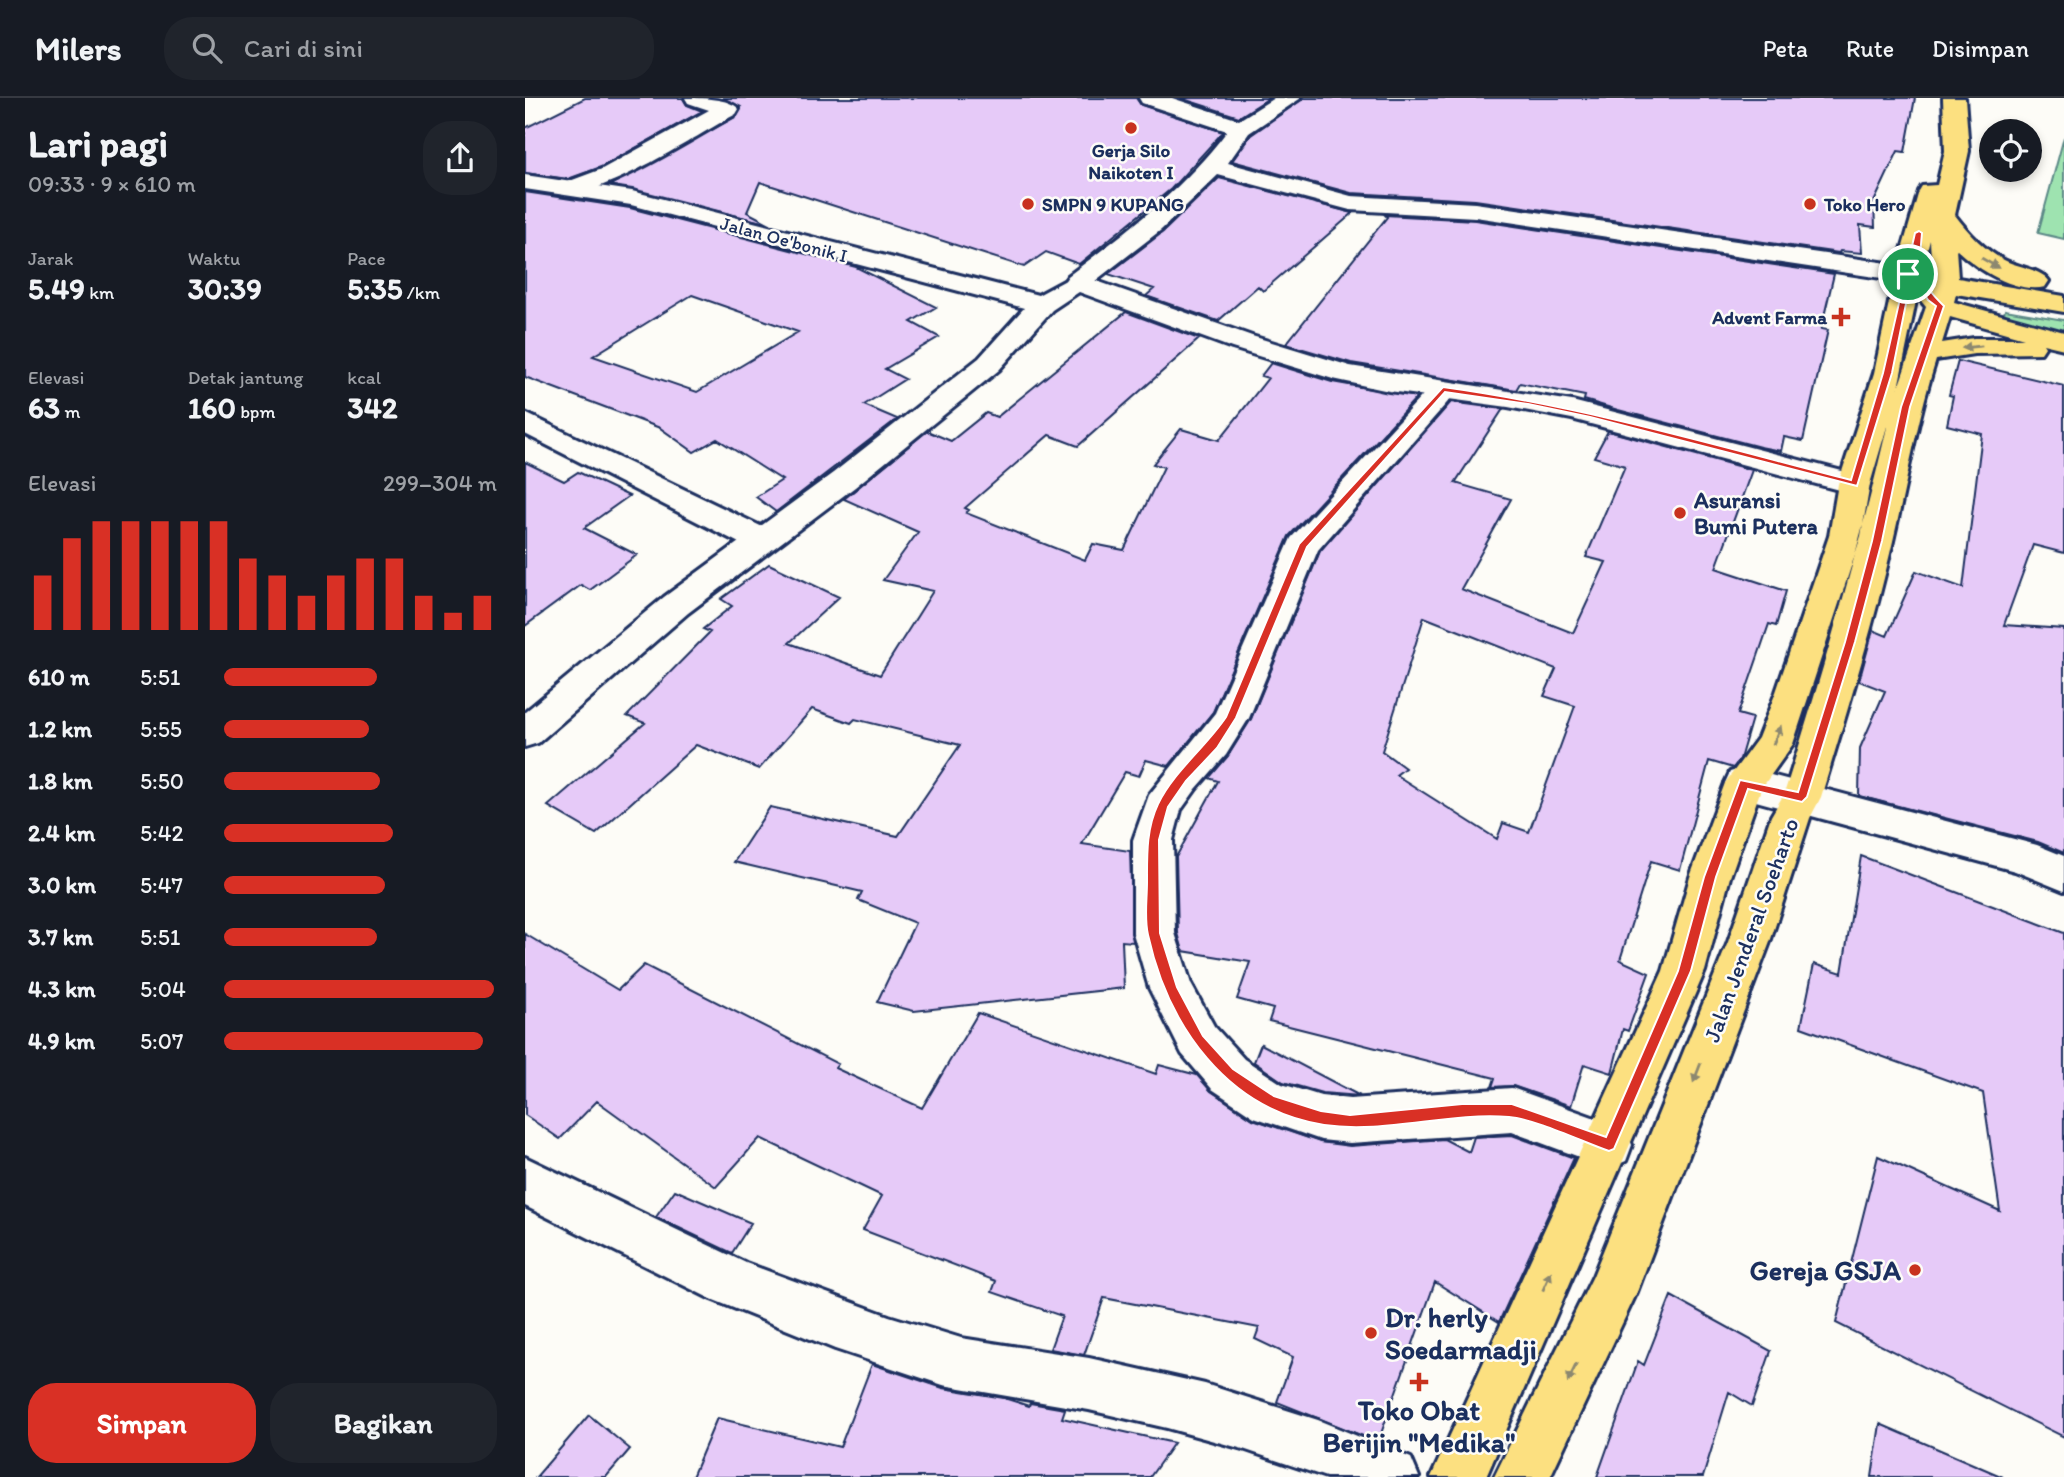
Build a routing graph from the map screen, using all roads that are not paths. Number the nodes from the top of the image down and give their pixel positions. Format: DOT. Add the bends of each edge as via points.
graph roads {
  1 [pos="696,98"];
  2 [pos="1150,98"];
  3 [pos="1290,98"];
  4 [pos="1953,107"];
  5 [pos="1241,128"];
  6 [pos="1213,166"];
  7 [pos="525,181"];
  8 [pos="576,187"];
  9 [pos="1929,221"];
  10 [pos="1077,282"];
  11 [pos="1929,288"];
  12 [pos="2064,289"];
  13 [pos="1042,304"];
  14 [pos="2064,304"];
  15 [pos="2064,341"];
  16 [pos="1909,342"];
  17 [pos="2064,352"];
  18 [pos="1443,390"];
  19 [pos="525,422"];
  20 [pos="1854,484"];
  21 [pos="761,540"];
  22 [pos="525,733"];
  23 [pos="1744,783"];
  24 [pos="1802,797"];
  25 [pos="2064,874"];
  26 [pos="1609,1145"];
  27 [pos="525,1180"];
  28 [pos="1392,1477"];
  29 [pos="1458,1477"];
  30 [pos="1521,1477"];
  1 -- 8 [label="street" via="728,108 610,174"];
  2 -- 5 [label="street"];
  3 -- 5 [label="street"];
  4 -- 9 [label="main road, Jalan Jenderal Soeharto" via="1957,151"];
  5 -- 6 [label="street"];
  6 -- 10 [label="street" via="1152,225"];
  6 -- 11 [label="street" via="1350,203 1475,210"];
  7 -- 8 [label="street, Jalan Oe'bonik I"];
  8 -- 13 [label="street, Jalan Oe'bonik I"];
  9 -- 11 [label="main road, Jalan Jenderal Soeharto"];
  9 -- 12 [label="main road, one-way" via="1984,261 2016,276"];
  10 -- 13 [label="street"];
  10 -- 18 [label="street" via="1201,329 1345,373"];
  11 -- 14 [label="main road"];
  11 -- 15 [label="main road"];
  11 -- 16 [label="main road, Jalan Jenderal Soeharto"];
  13 -- 21 [label="street" via="989,364"];
  17 -- 16 [label="main road, one-way" via="2014,345"];
  16 -- 20 [label="main road, Jalan Jenderal Soeharto" via="1888,373"];
  16 -- 24 [label="main road, Jalan Jenderal Soeharto" via="1906,407 1877,541"];
  18 -- 20 [label="street" via="1591,415"];
  18 -- 26 [label="street" via="1303,546 1231,718 1163,806 1153,840 1154,933 1171,988 1198,1040 1228,1074 1270,1101 1321,1118 1350,1121 1512,1110"];
  19 -- 21 [label="street"];
  23 -- 20 [label="main road, Jalan Jenderal Soeharto, one-way" via="1774,744 1794,692 1845,536"];
  21 -- 22 [label="street"];
  23 -- 24 [label="street"];
  23 -- 26 [label="main road, Jalan Jenderal Soeharto" via="1710,877 1685,971"];
  24 -- 25 [label="street" via="2023,857"];
  24 -- 30 [label="main road, Jalan Jenderal Soeharto, one-way" via="1612,1292"];
  29 -- 26 [label="main road, Jalan Jenderal Soeharto, one-way"];
  27 -- 28 [label="street" via="733,1284 945,1360 1088,1383 1243,1421 1342,1454"];
}
